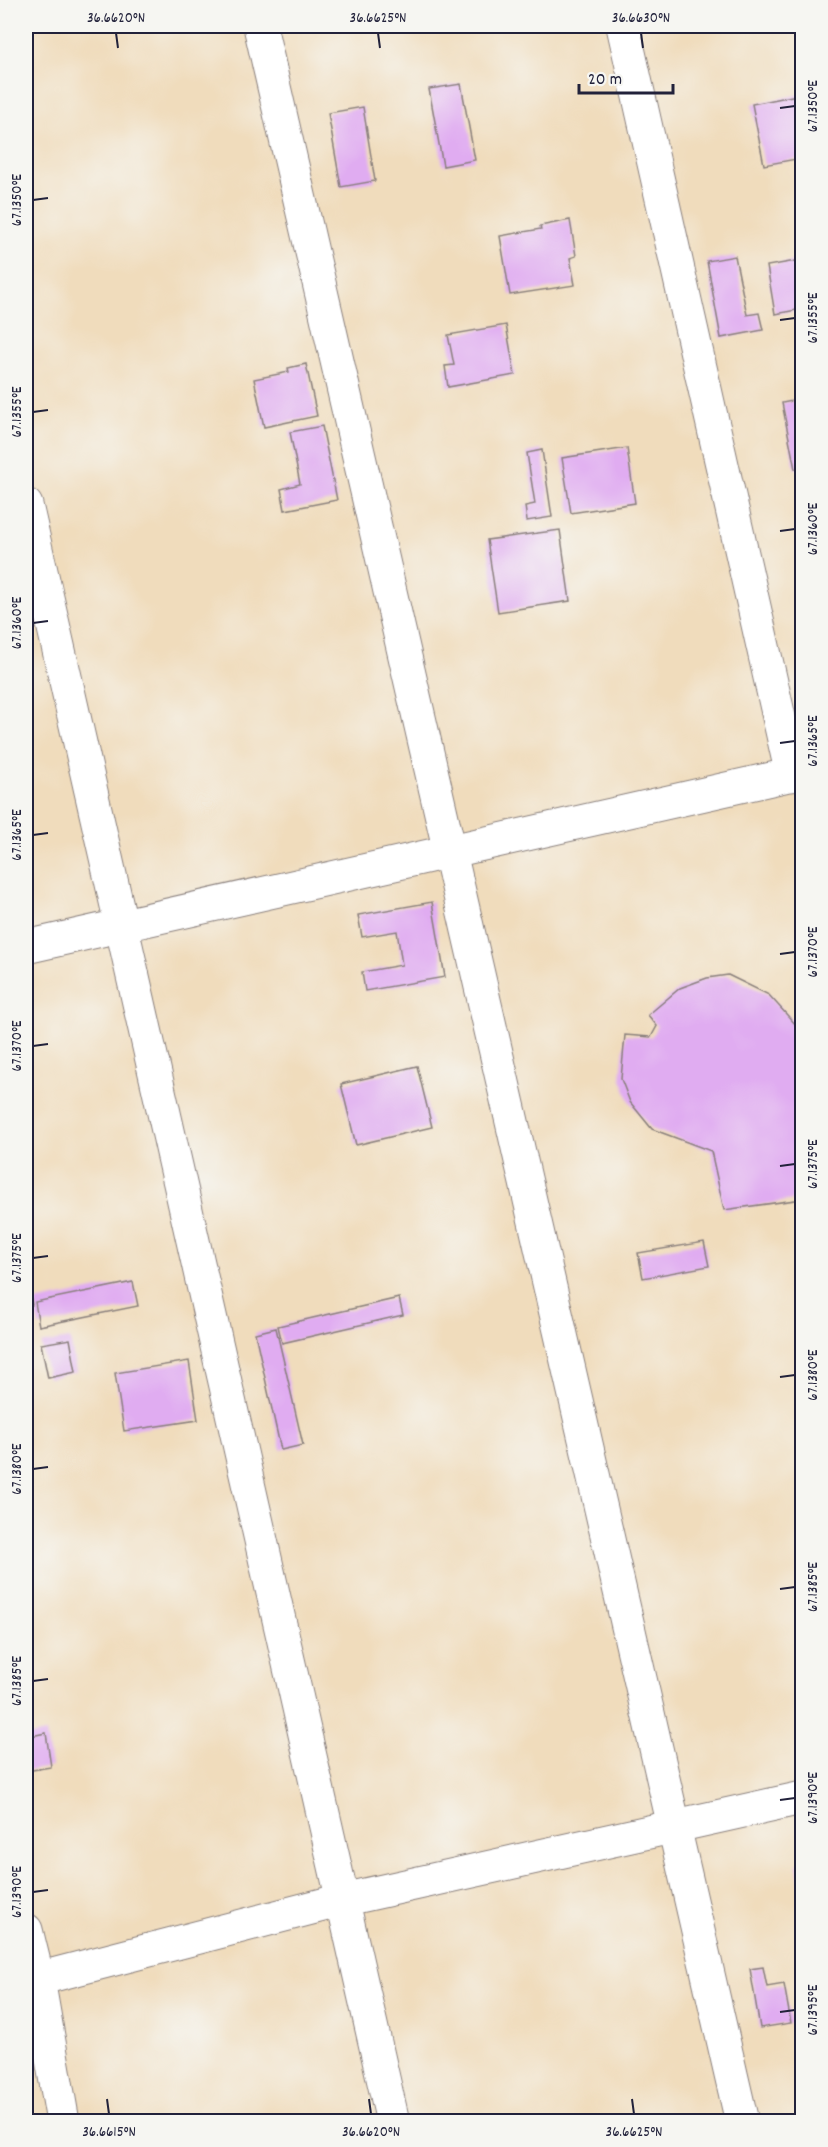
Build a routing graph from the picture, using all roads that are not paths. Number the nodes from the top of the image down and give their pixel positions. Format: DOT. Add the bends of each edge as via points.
graph roads {
  1 [pos="260,26"];
  2 [pos="623,26"];
  3 [pos="26,505"];
  4 [pos="797,774"];
  5 [pos="449,852"];
  6 [pos="121,926"];
  7 [pos="26,947"];
  8 [pos="802,1798"];
  9 [pos="674,1827"];
  10 [pos="342,1900"];
  11 [pos="26,1930"];
  12 [pos="32,1981"];
  13 [pos="63,2121"];
  14 [pos="393,2121"];
  15 [pos="742,2121"];
  1 -- 5 [label="street"];
  2 -- 4 [label="street"];
  3 -- 6 [label="street"];
  4 -- 5 [label="street"];
  5 -- 6 [label="street"];
  5 -- 9 [label="street"];
  6 -- 7 [label="street"];
  6 -- 10 [label="street"];
  8 -- 9 [label="street"];
  9 -- 10 [label="street"];
  9 -- 15 [label="street"];
  10 -- 12 [label="street"];
  10 -- 14 [label="street"];
  11 -- 12 [label="street"];
  12 -- 13 [label="street"];
}
